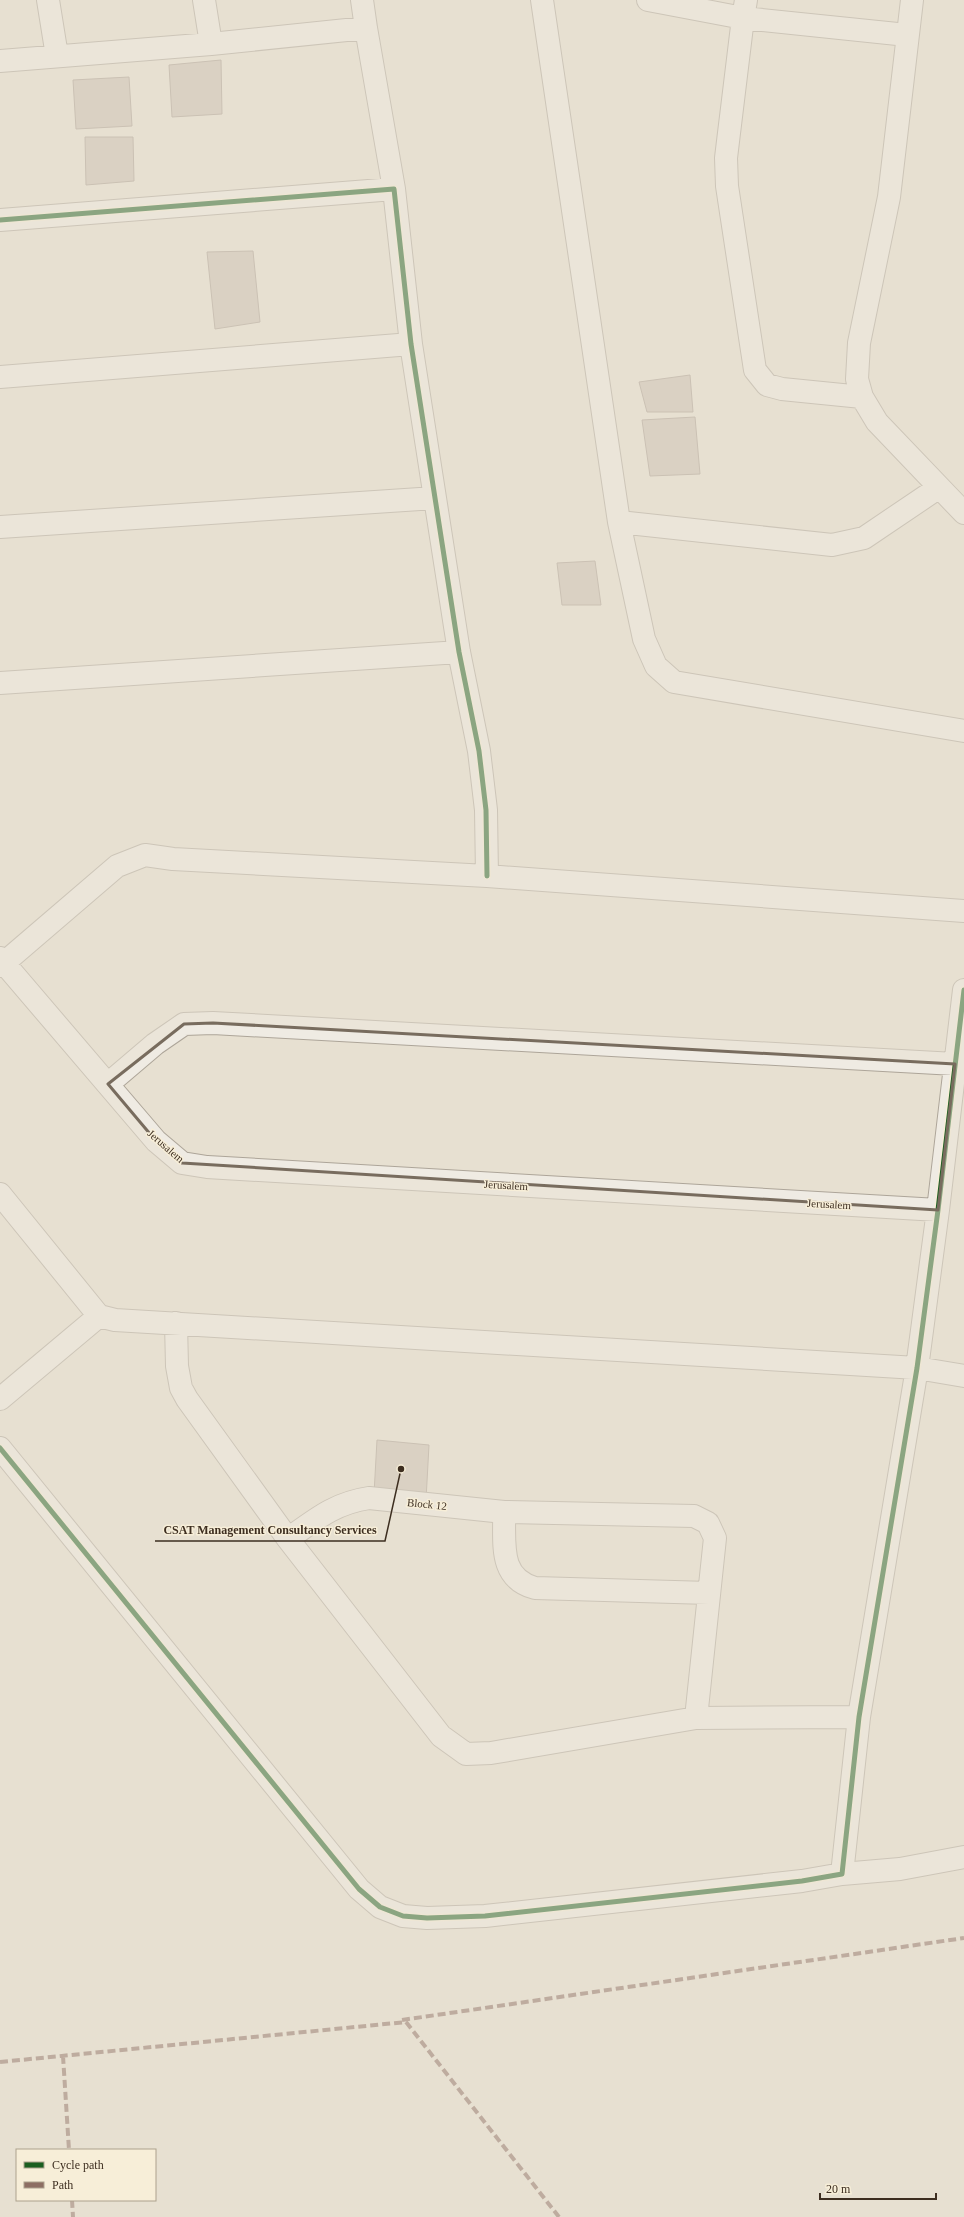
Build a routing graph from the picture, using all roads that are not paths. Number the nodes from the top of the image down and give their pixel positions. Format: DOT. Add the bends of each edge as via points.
graph roads {
  1 [pos="48,0"];
  2 [pos="204,0"];
  3 [pos="362,0"];
  4 [pos="542,0"];
  5 [pos="648,0"];
  6 [pos="912,0"];
  7 [pos="744,9"];
  8 [pos="366,28"];
  9 [pos="907,35"];
  10 [pos="211,44"];
  11 [pos="57,56"];
  12 [pos="0,61"];
  13 [pos="394,189"];
  14 [pos="0,220"];
  15 [pos="411,344"];
  16 [pos="0,376"];
  17 [pos="862,397"];
  18 [pos="938,488"];
  19 [pos="435,498"];
  20 [pos="964,514"];
  21 [pos="620,522"];
  22 [pos="0,527"];
  23 [pos="459,652"];
  24 [pos="0,683"];
  25 [pos="964,731"];
  26 [pos="487,876"];
  27 [pos="964,911"];
  28 [pos="1,962"];
  29 [pos="964,990"];
  30 [pos="955,1064"];
  31 [pos="108,1084"];
  32 [pos="955,1153"];
  33 [pos="0,1194"];
  34 [pos="938,1210"];
  35 [pos="99,1316"];
  36 [pos="176,1323"];
  37 [pos="917,1368"];
  38 [pos="964,1376"];
  39 [pos="0,1399"];
  40 [pos="0,1448"];
  41 [pos="504,1512"];
  42 [pos="288,1539"];
  43 [pos="709,1593"];
  44 [pos="859,1717"];
  45 [pos="696,1718"];
  46 [pos="964,1857"];
  47 [pos="842,1874"];
  1 -- 11 [label="street"];
  2 -- 10 [label="street"];
  3 -- 8 [label="street"];
  4 -- 21 [label="street"];
  5 -- 7 [label="street"];
  6 -- 9 [label="street"];
  7 -- 9 [label="street"];
  7 -- 17 [label="street" via="726,158 755,370 767,385 782,389"];
  8 -- 10 [label="street"];
  8 -- 13 [label="street"];
  9 -- 17 [label="street" via="889,196 859,343 857,378"];
  10 -- 11 [label="street"];
  11 -- 12 [label="street"];
  13 -- 14 [label="street"];
  13 -- 15 [label="street"];
  15 -- 16 [label="street"];
  15 -- 19 [label="street"];
  17 -- 18 [label="street" via="877,422"];
  18 -- 20 [label="street"];
  18 -- 21 [label="street" via="864,538 832,545"];
  19 -- 22 [label="street"];
  19 -- 23 [label="street"];
  21 -- 25 [label="street" via="644,639 656,666 674,682"];
  23 -- 24 [label="street"];
  23 -- 26 [label="street" via="479,751 486,810"];
  26 -- 27 [label="street"];
  26 -- 28 [label="street" via="173,859 145,855 117,866"];
  28 -- 31 [label="street, Jerusalem"];
  29 -- 30 [label="street"];
  30 -- 31 [label="street" via="214,1023 184,1024 155,1044"];
  30 -- 32 [label="street"];
  31 -- 34 [label="street, Jerusalem" via="156,1141 182,1164"];
  32 -- 34 [label="street"];
  33 -- 35 [label="street"];
  34 -- 37 [label="street"];
  35 -- 36 [label="street" via="115,1320"];
  35 -- 39 [label="street"];
  36 -- 37 [label="street"];
  36 -- 42 [label="street" via="177,1366 187,1399"];
  37 -- 38 [label="street"];
  37 -- 44 [label="street"];
  40 -- 47 [label="street" via="359,1889 380,1907 403,1916 485,1916 802,1881"];
  41 -- 42 [label="street, Block 12" via="370,1498 351,1501 326,1511"];
  41 -- 43 [label="street" via="505,1558 512,1574 522,1585 535,1588"];
  41 -- 43 [label="street, Block 12" via="694,1516 708,1523 715,1538"];
  42 -- 45 [label="street" via="441,1736 466,1754 491,1753"];
  43 -- 45 [label="street, Block 12"];
  44 -- 45 [label="street"];
  44 -- 47 [label="street"];
  46 -- 47 [label="street" via="900,1868"];
}
